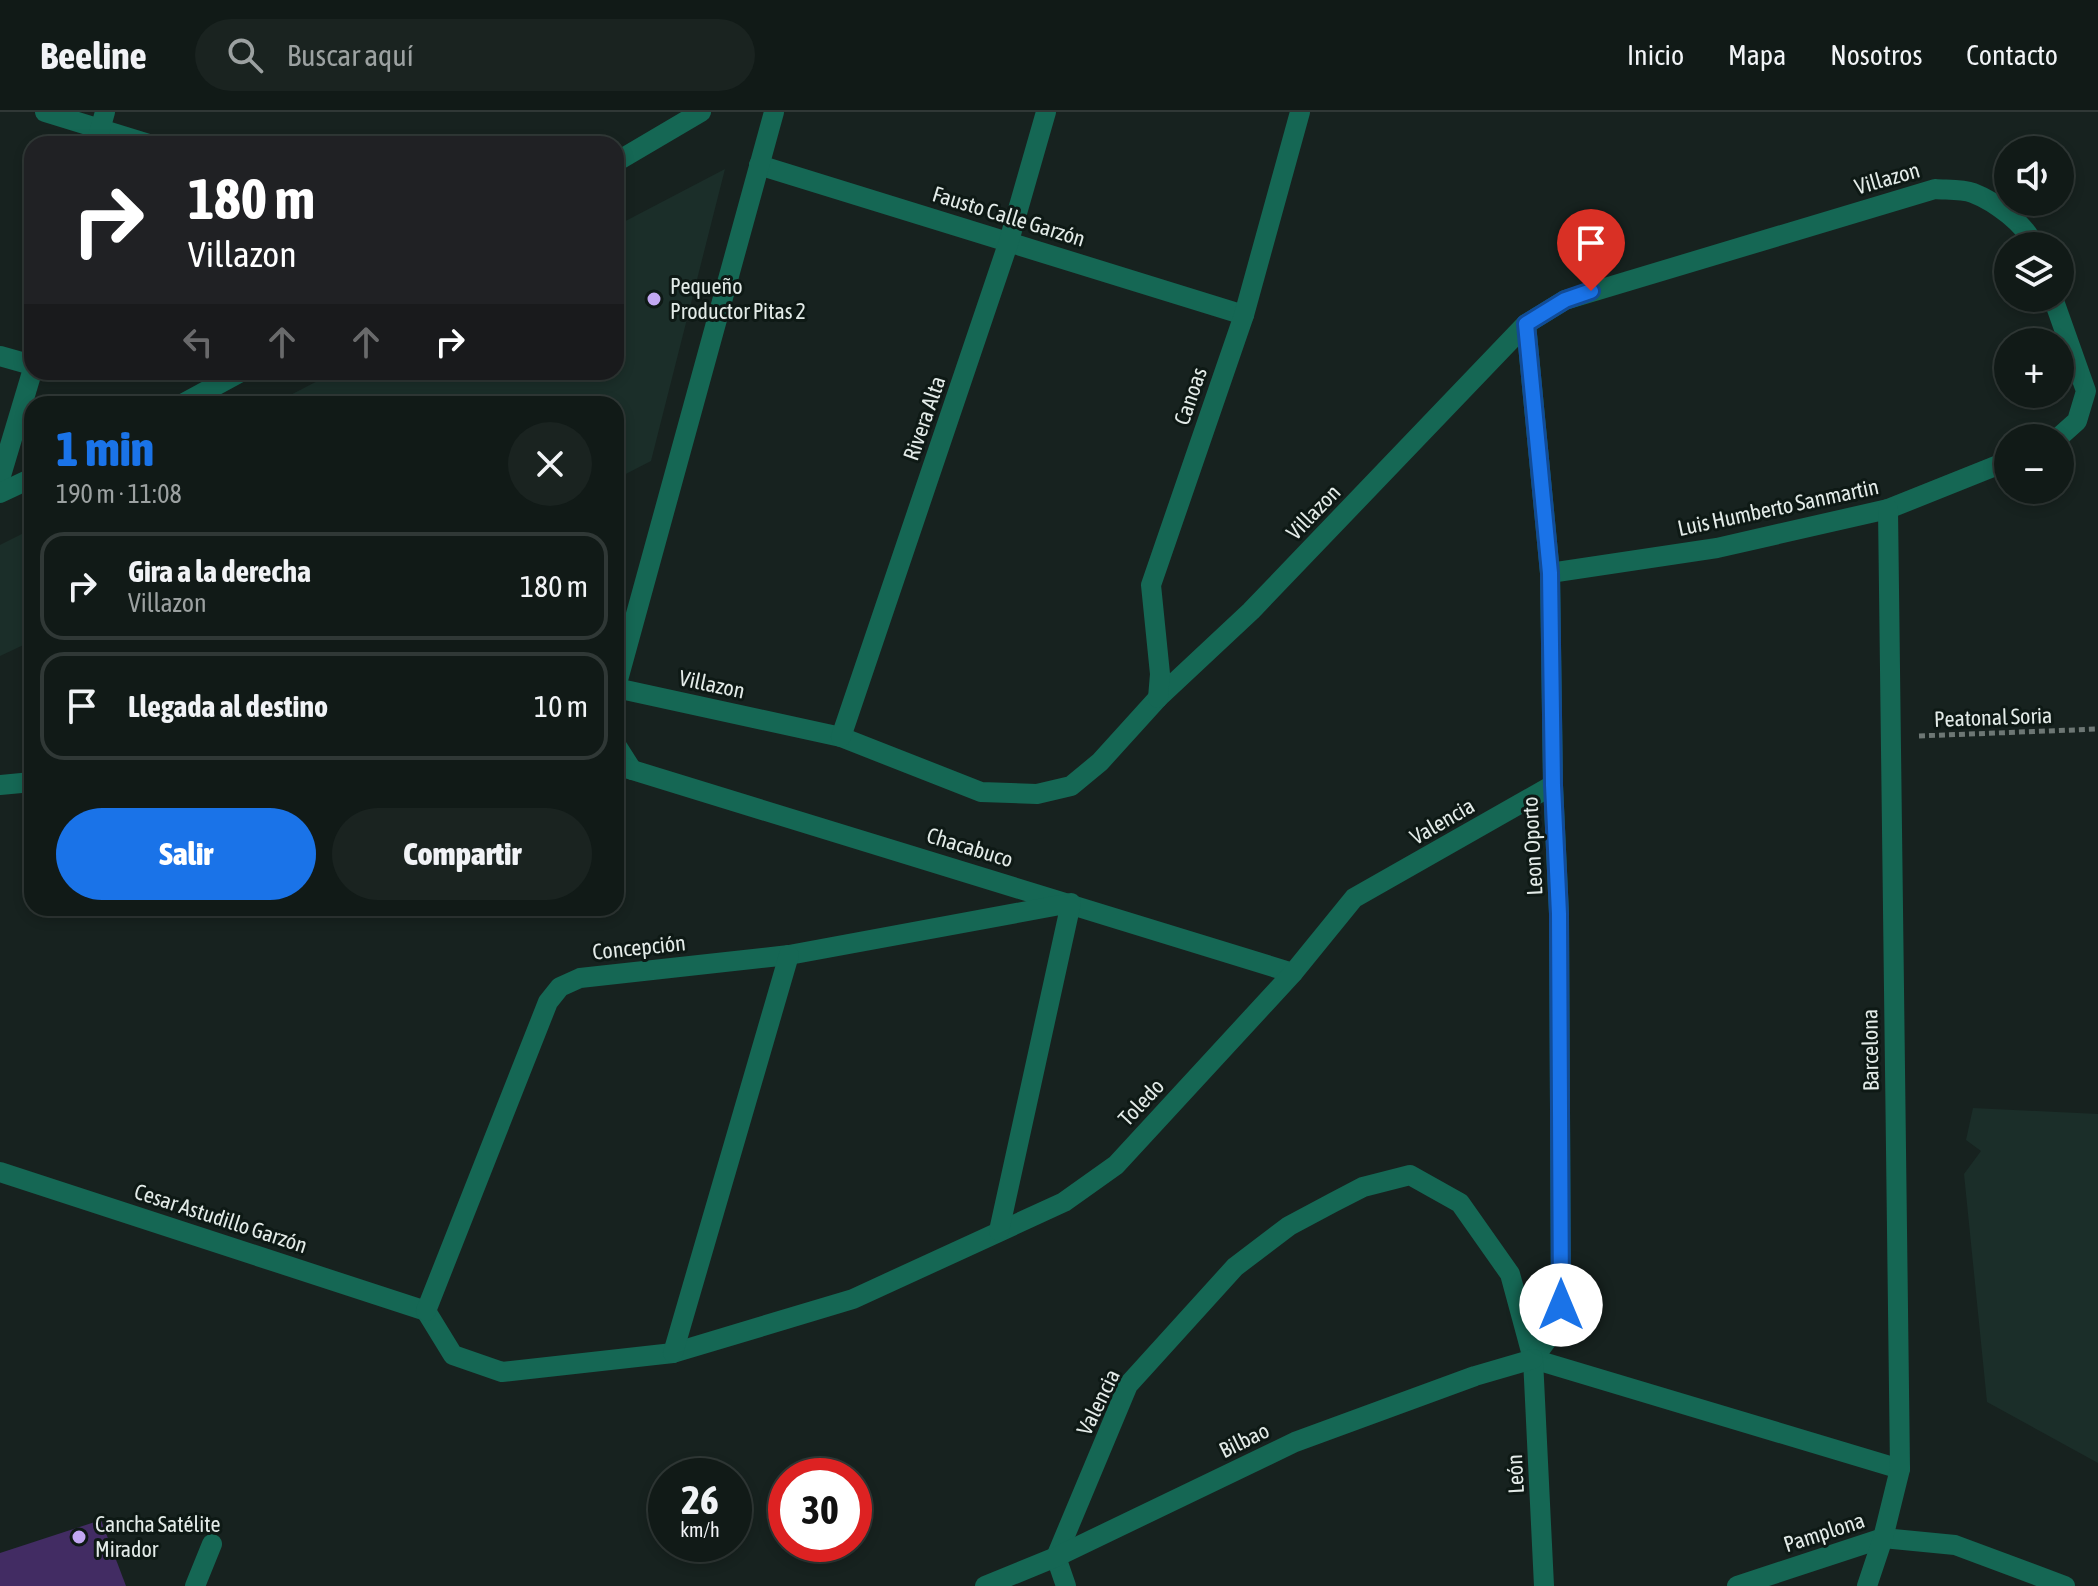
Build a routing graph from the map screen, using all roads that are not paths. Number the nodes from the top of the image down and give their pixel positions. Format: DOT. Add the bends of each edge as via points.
graph roads {
  1 [pos="45,112"];
  2 [pos="701,112"];
  3 [pos="774,112"];
  4 [pos="1046,112"];
  5 [pos="1300,112"];
  6 [pos="100,128"];
  7 [pos="124,136"];
  8 [pos="624,157"];
  9 [pos="759,165"];
  10 [pos="2030,232"];
  11 [pos="1009,241"];
  12 [pos="2058,312"];
  13 [pos="1244,315"];
  14 [pos="1526,324"];
  15 [pos="0,356"];
  16 [pos="24,363"];
  17 [pos="226,380"];
  18 [pos="197,396"];
  19 [pos="24,399"];
  20 [pos="2074,424"];
  21 [pos="1994,467"];
  22 [pos="0,479"];
  23 [pos="24,482"];
  24 [pos="0,493"];
  25 [pos="1888,509"];
  26 [pos="1550,573"];
  27 [pos="624,658"];
  28 [pos="624,689"];
  29 [pos="1158,698"];
  30 [pos="841,737"];
  31 [pos="624,768"];
  32 [pos="24,783"];
  33 [pos="0,785"];
  34 [pos="1553,785"];
  35 [pos="1354,898"];
  36 [pos="1071,903"];
  37 [pos="789,955"];
  38 [pos="1293,973"];
  39 [pos="0,1172"];
  40 [pos="999,1231"];
  41 [pos="426,1311"];
  42 [pos="673,1353"];
  43 [pos="1533,1359"];
  44 [pos="1900,1469"];
  45 [pos="1883,1538"];
  46 [pos="212,1544"];
  47 [pos="1056,1557"];
  48 [pos="195,1586"];
  49 [pos="985,1586"];
  50 [pos="1066,1586"];
  51 [pos="1544,1586"];
  52 [pos="1737,1586"];
  53 [pos="1867,1586"];
  54 [pos="2065,1586"];
  1 -- 6 [label="street"];
  2 -- 8 [label="street"];
  3 -- 9 [label="street"];
  4 -- 11 [label="street, Rivera Alta"];
  5 -- 13 [label="street, Canoas"];
  6 -- 7 [label="street"];
  9 -- 11 [label="street, Fausto Calle Garzón"];
  9 -- 27 [label="street"];
  10 -- 14 [label="street, Villazon" via="1972,193 1935,189 1565,300"];
  11 -- 13 [label="street, Fausto Calle Garzón"];
  11 -- 30 [label="street, Rivera Alta"];
  12 -- 20 [label="street" via="2086,391"];
  13 -- 29 [label="street, Canoas" via="1151,585"];
  14 -- 26 [label="street, Leon Oporto"];
  14 -- 29 [label="street, Villazon" via="1251,611"];
  15 -- 16 [label="street"];
  17 -- 18 [label="street"];
  19 -- 22 [label="street"];
  21 -- 25 [label="street, Luis Humberto Sanmartin"];
  23 -- 24 [label="street"];
  25 -- 26 [label="street, Luis Humberto Sanmartin" via="1717,548"];
  25 -- 44 [label="street, Barcelona"];
  26 -- 34 [label="street, Leon Oporto"];
  28 -- 30 [label="street, Villazon"];
  29 -- 30 [label="street, Villazon" via="1071,786 1037,794 981,792"];
  31 -- 36 [label="street, Chacabuco"];
  32 -- 33 [label="street"];
  34 -- 35 [label="street, Valencia"];
  34 -- 43 [label="street, Leon Oporto" via="1559,914 1561,1305 1552,1333"];
  35 -- 38 [label="street, Toledo"];
  36 -- 37 [label="street, Concepción"];
  36 -- 38 [label="street, Chacabuco"];
  36 -- 40 [label="street"];
  37 -- 41 [label="street, Concepción" via="580,978 560,987 548,1002"];
  37 -- 42 [label="street"];
  38 -- 40 [label="street, Toledo" via="1116,1165 1064,1202"];
  39 -- 41 [label="street, Cesar Astudillo Garzón"];
  40 -- 42 [label="street, Toledo" via="853,1299"];
  41 -- 42 [label="street, Toledo" via="453,1355 502,1372"];
  43 -- 44 [label="street"];
  43 -- 47 [label="street, Bilbao" via="1295,1442"];
  43 -- 47 [label="street, Valencia" via="1510,1274 1460,1203 1410,1175 1363,1187 1289,1226 1235,1267 1128,1385"];
  43 -- 51 [label="street, León"];
  44 -- 45 [label="street, Barcelona"];
  45 -- 52 [label="street, Pamplona"];
  45 -- 53 [label="street, Barcelona"];
  45 -- 54 [label="street, Pamplona" via="1955,1545"];
  46 -- 48 [label="street"];
  47 -- 49 [label="street, Bilbao"];
  47 -- 50 [label="street"];
}
